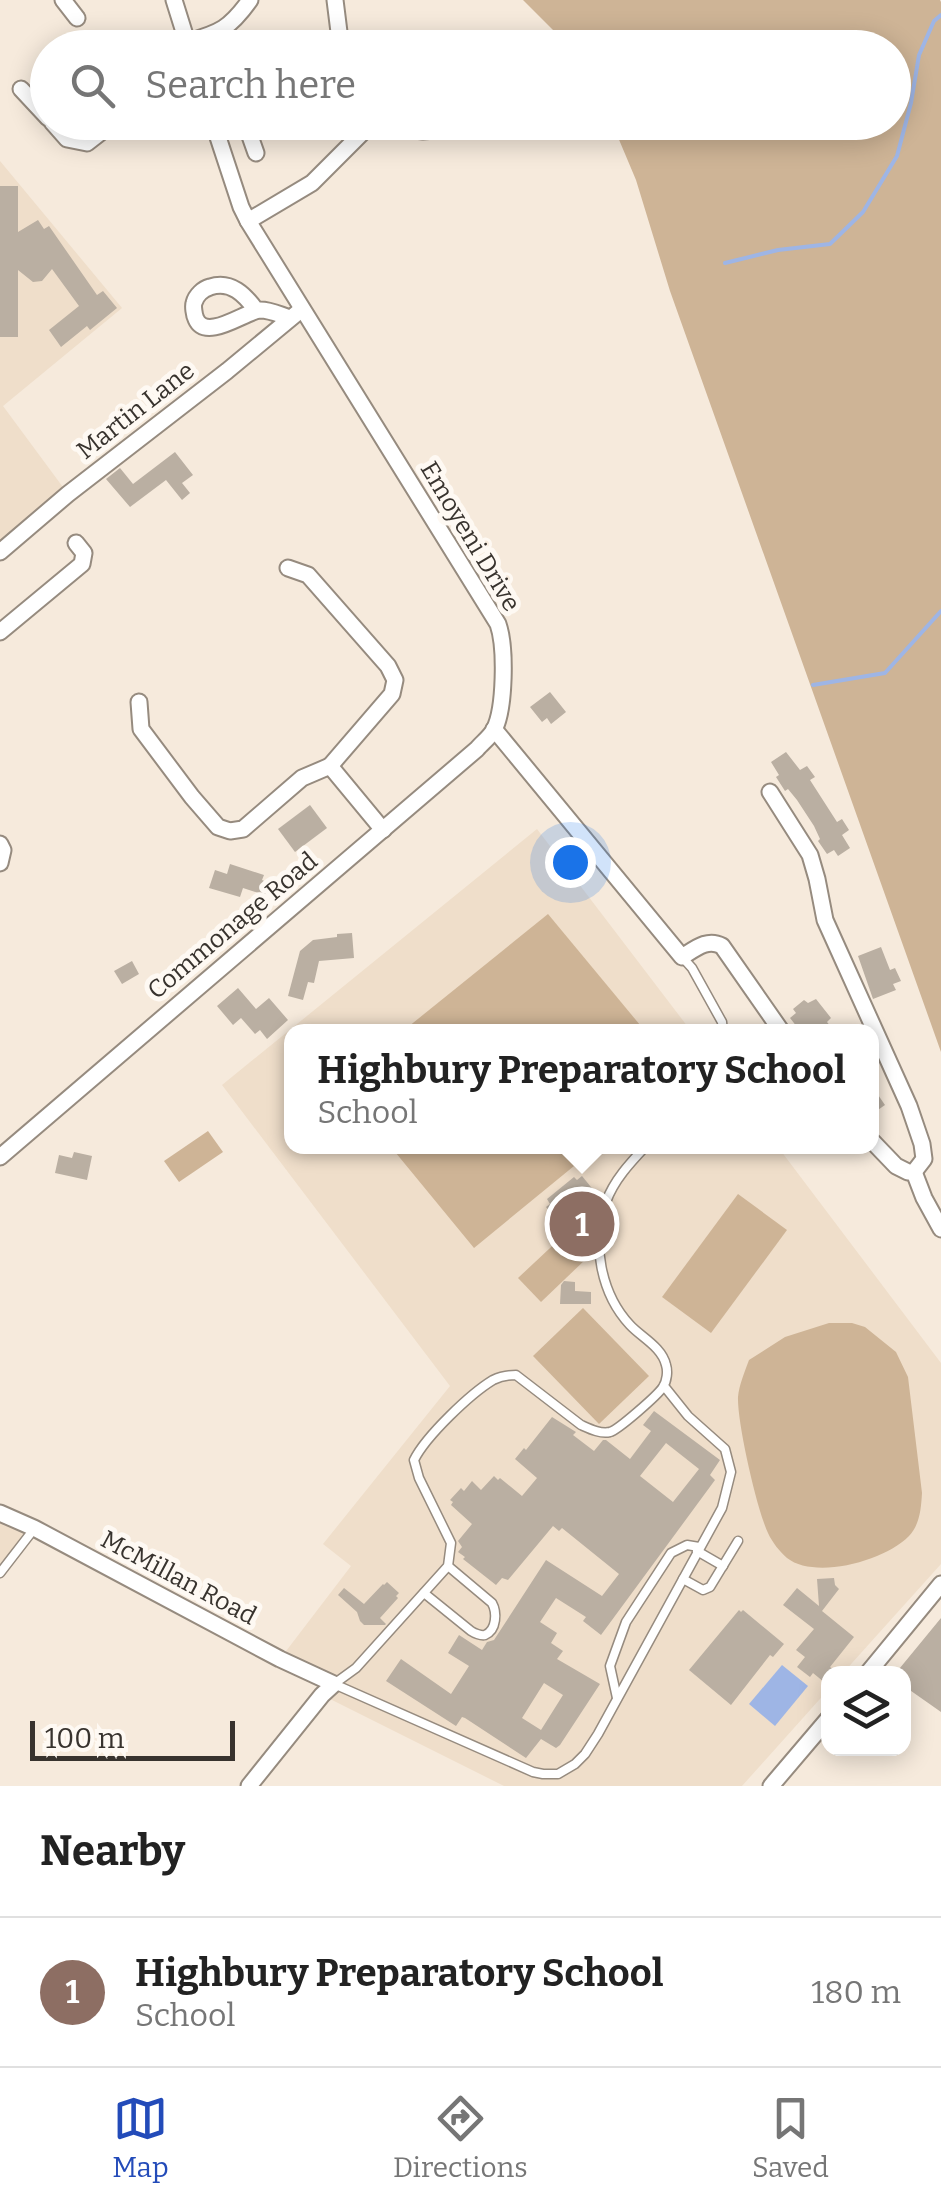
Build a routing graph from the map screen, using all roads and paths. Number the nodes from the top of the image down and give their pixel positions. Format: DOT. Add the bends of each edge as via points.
graph roads {
  1 [pos="63,0"];
  2 [pos="174,0"];
  3 [pos="250,0"];
  4 [pos="336,0"];
  5 [pos="77,18"];
  6 [pos="184,30"];
  7 [pos="230,30"];
  8 [pos="339,30"];
  9 [pos="21,90"];
  10 [pos="30,99"];
  11 [pos="219,140"];
  12 [pos="251,140"];
  13 [pos="354,140"];
  14 [pos="256,153"];
  15 [pos="248,221"];
  16 [pos="256,310"];
  17 [pos="296,314"];
  18 [pos="76,543"];
  19 [pos="0,552"];
  20 [pos="288,568"];
  21 [pos="0,632"];
  22 [pos="139,702"];
  23 [pos="494,729"];
  24 [pos="330,766"];
  25 [pos="770,792"];
  26 [pos="383,830"];
  27 [pos="0,844"];
  28 [pos="0,863"];
  29 [pos="682,957"];
  30 [pos="722,1024"];
  31 [pos="776,1024"];
  32 [pos="872,1024"];
  33 [pos="879,1040"];
  34 [pos="879,1148"];
  35 [pos="638,1154"];
  36 [pos="0,1157"];
  37 [pos="914,1172"];
  38 [pos="941,1229"];
  39 [pos="664,1386"];
  40 [pos="0,1513"];
  41 [pos="34,1528"];
  42 [pos="738,1541"];
  43 [pos="698,1549"];
  44 [pos="448,1566"];
  45 [pos="723,1566"];
  46 [pos="0,1573"];
  47 [pos="683,1578"];
  48 [pos="941,1584"];
  49 [pos="424,1593"];
  50 [pos="874,1666"];
  51 [pos="334,1684"];
  52 [pos="617,1698"];
  53 [pos="821,1727"];
  54 [pos="249,1786"];
  55 [pos="771,1786"];
  1 -- 5 [label="street"];
  2 -- 6 [label="street"];
  3 -- 7 [label="street"];
  4 -- 8 [label="street"];
  9 -- 10 [label="street"];
  11 -- 15 [label="street, Emoyeni Drive"];
  12 -- 14 [label="street"];
  13 -- 15 [label="street" via="312,183"];
  15 -- 17 [label="street, Emoyeni Drive"];
  16 -- 17 [label="street"];
  17 -- 19 [label="street, Martin Lane"];
  17 -- 23 [label="street, Emoyeni Drive" via="498,624 503,676"];
  18 -- 21 [label="street" via="82,564"];
  20 -- 24 [label="street" via="308,574 395,680 392,694"];
  22 -- 24 [label="street" via="140,729 223,829 243,830 302,778"];
  23 -- 26 [label="street, Commonage Road"];
  23 -- 29 [label="street"];
  24 -- 26 [label="street"];
  25 -- 32 [label="street" via="810,855 824,920"];
  26 -- 36 [label="street, Commonage Road"];
  27 -- 28 [label="street"];
  29 -- 30 [label="lane"];
  29 -- 31 [label="street" via="706,943 722,946"];
  33 -- 37 [label="street" via="924,1152"];
  34 -- 37 [label="street" via="896,1166"];
  35 -- 39 [label="lane" via="606,1202 602,1274 630,1326 663,1356"];
  37 -- 38 [label="street"];
  39 -- 43 [label="lane" via="725,1449 730,1465 722,1508"];
  39 -- 44 [label="lane" via="608,1432 581,1425 516,1374 494,1379 472,1397 414,1460 451,1543"];
  40 -- 41 [label="street, McMillan Road"];
  41 -- 46 [label="lane"];
  41 -- 51 [label="street, McMillan Road"];
  42 -- 45 [label="lane"];
  43 -- 45 [label="lane"];
  43 -- 47 [label="lane"];
  43 -- 52 [label="lane" via="687,1545 671,1553 626,1622 610,1666"];
  44 -- 49 [label="lane"];
  44 -- 49 [label="lane" via="492,1603 488,1632 470,1632"];
  45 -- 47 [label="lane" via="707,1589"];
  47 -- 52 [label="lane"];
  48 -- 50 [label="street"];
  49 -- 51 [label="lane"];
  51 -- 52 [label="lane" via="543,1774 565,1771 585,1754"];
  51 -- 54 [label="street"];
  53 -- 55 [label="street"];
}
